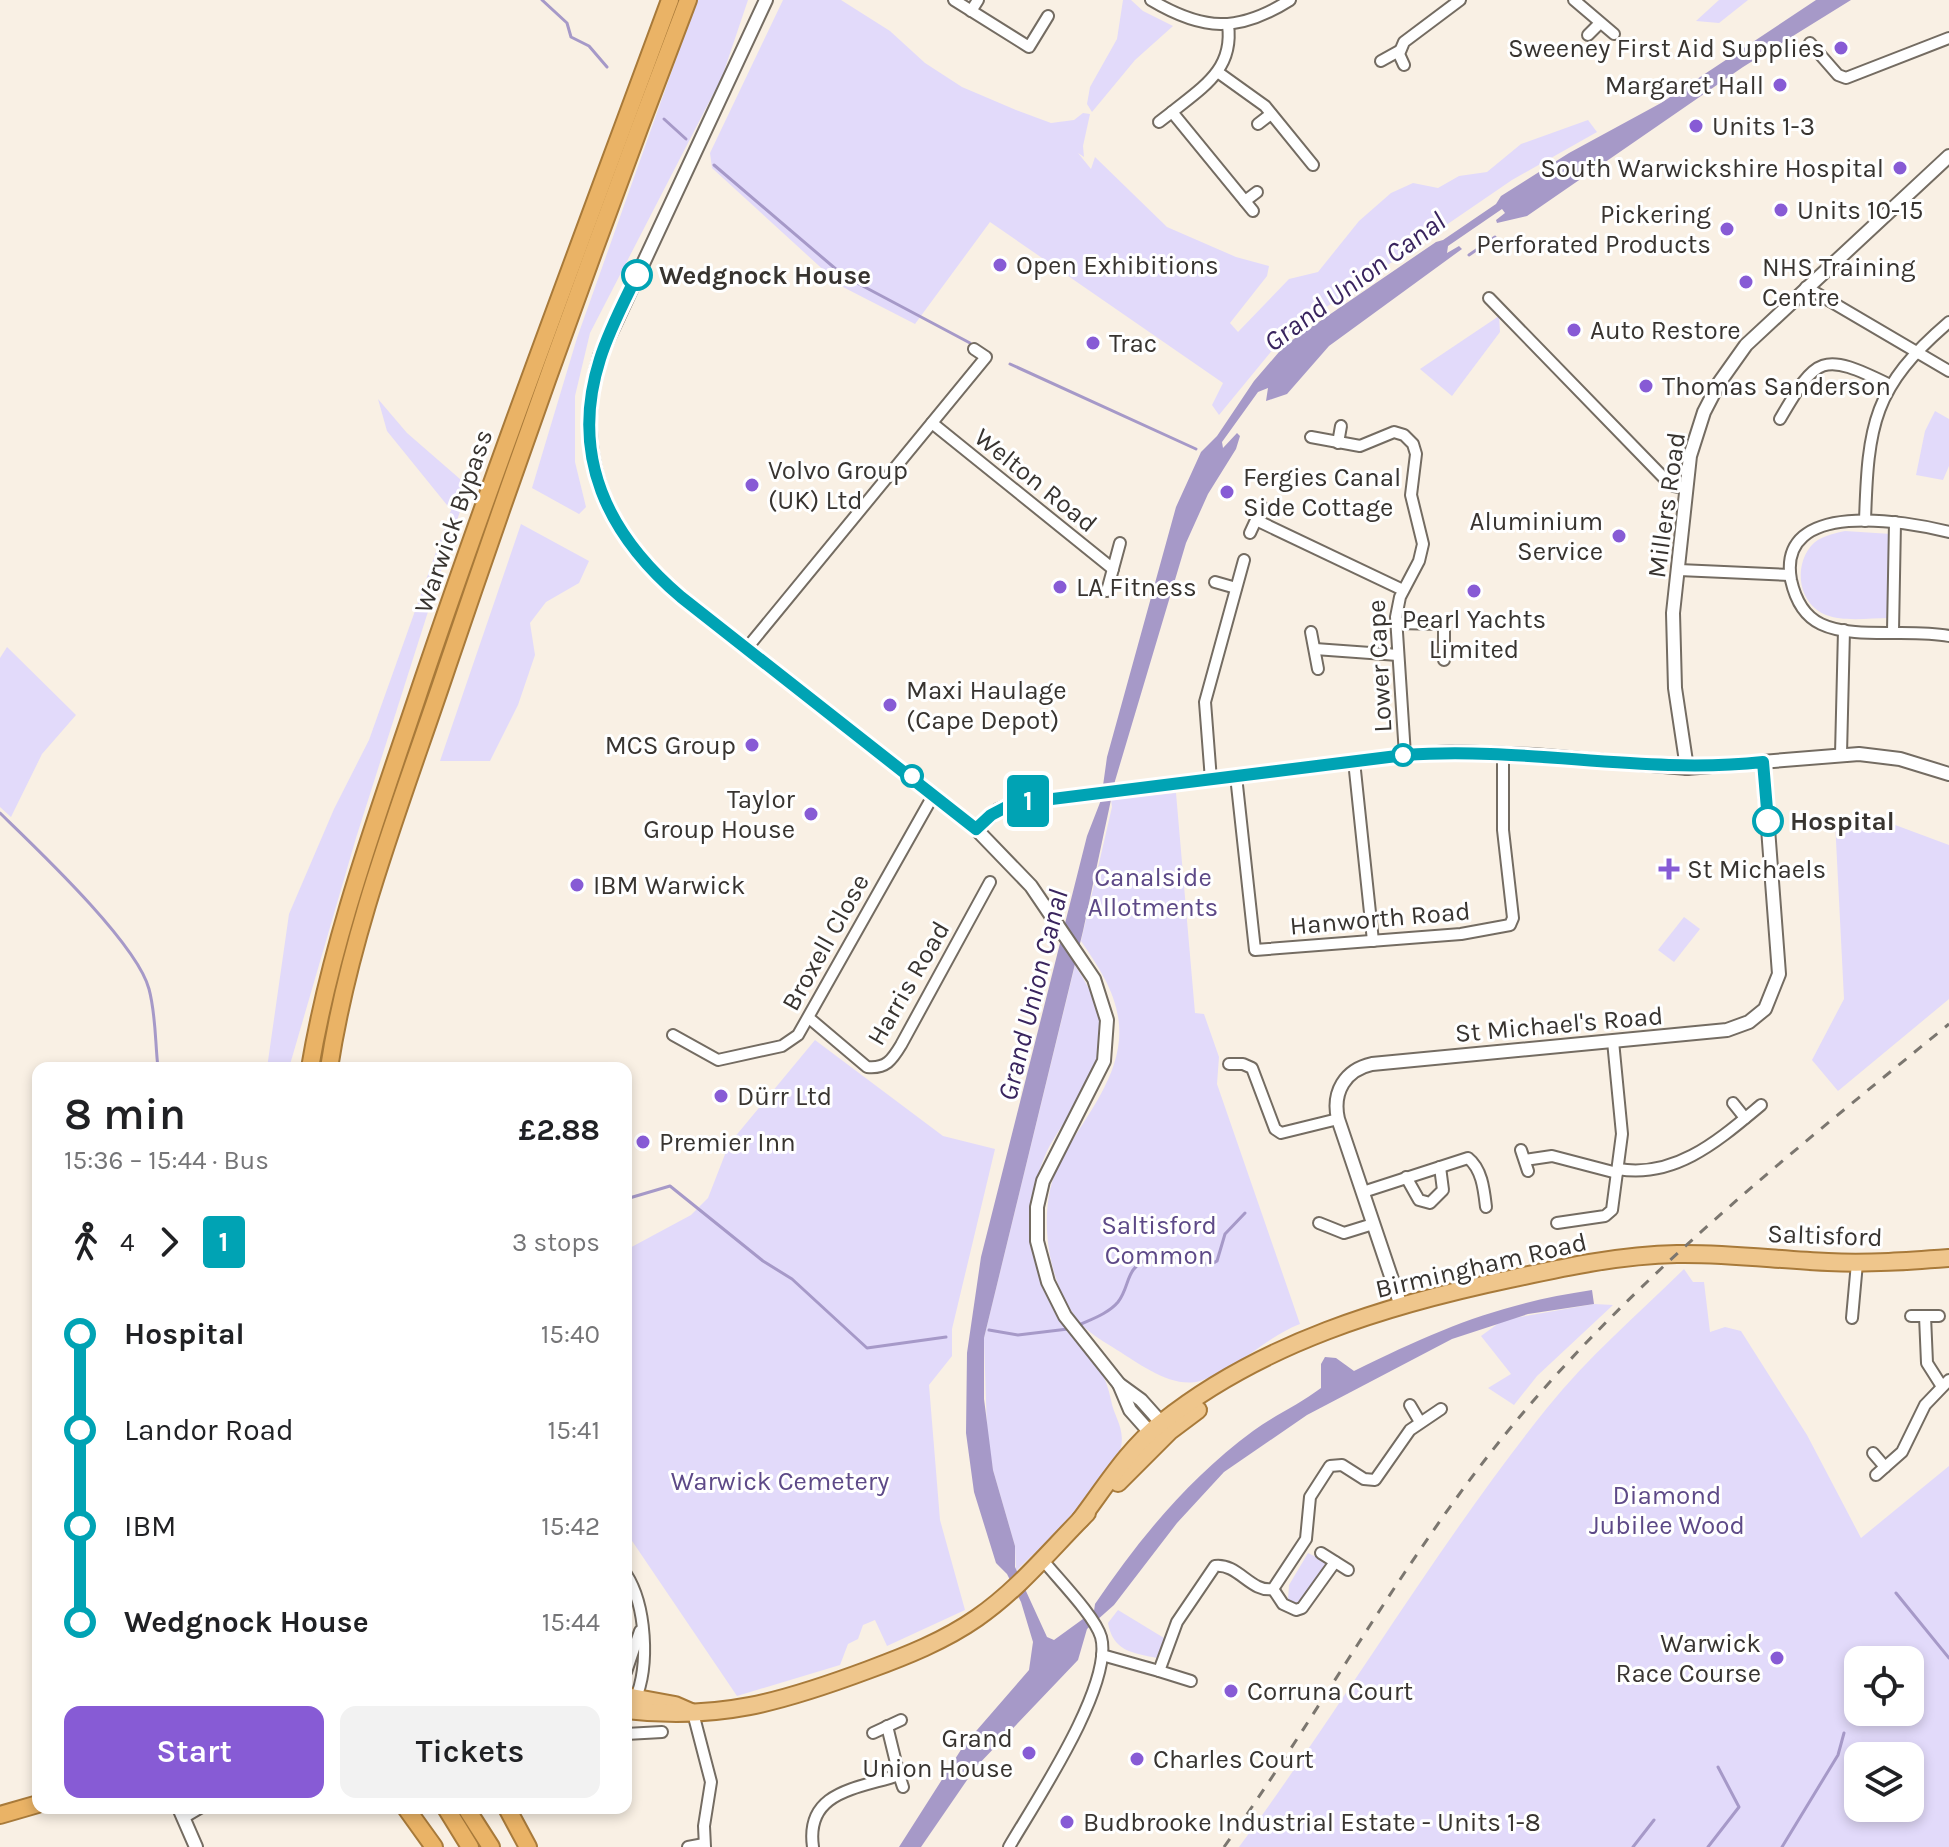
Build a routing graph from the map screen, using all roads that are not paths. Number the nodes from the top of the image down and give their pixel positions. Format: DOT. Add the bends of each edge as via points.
graph roads {
  1 [pos="670,0"];
  2 [pos="688,0"];
  3 [pos="766,0"];
  4 [pos="954,0"];
  5 [pos="978,0"];
  6 [pos="1151,0"];
  7 [pos="1290,0"];
  8 [pos="1460,0"];
  9 [pos="1574,0"];
  10 [pos="971,11"];
  11 [pos="1048,16"];
  12 [pos="1600,23"];
  13 [pos="1228,25"];
  14 [pos="1614,34"];
  15 [pos="1588,35"];
  16 [pos="1949,38"];
  17 [pos="1810,43"];
  18 [pos="1399,51"];
  19 [pos="1381,61"];
  20 [pos="1404,65"];
  21 [pos="1219,73"];
  22 [pos="1172,112"];
  23 [pos="1271,114"];
  24 [pos="1159,122"];
  25 [pos="1258,124"];
  26 [pos="1949,156"];
  27 [pos="1313,165"];
  28 [pos="1257,192"];
  29 [pos="1245,201"];
  30 [pos="1253,211"];
  31 [pos="1806,287"];
  32 [pos="1489,298"];
  33 [pos="1949,322"];
  34 [pos="974,349"];
  35 [pos="1915,351"];
  36 [pos="1949,371"];
  37 [pos="1890,385"];
  38 [pos="1780,419"];
  39 [pos="932,423"];
  40 [pos="1341,426"];
  41 [pos="1311,437"];
  42 [pos="1338,443"];
  43 [pos="1685,488"];
  44 [pos="1262,507"];
  45 [pos="1256,520"];
  46 [pos="1865,521"];
  47 [pos="1895,522"];
  48 [pos="1949,532"];
  49 [pos="1250,533"];
  50 [pos="1120,543"];
  51 [pos="1244,560"];
  52 [pos="1113,569"];
  53 [pos="1679,570"];
  54 [pos="1790,575"];
  55 [pos="1215,582"];
  56 [pos="1236,588"];
  57 [pos="1403,590"];
  58 [pos="1107,591"];
  59 [pos="1396,623"];
  60 [pos="1844,630"];
  61 [pos="1893,631"];
  62 [pos="1311,632"];
  63 [pos="1949,636"];
  64 [pos="747,648"];
  65 [pos="1315,649"];
  66 [pos="1398,655"];
  67 [pos="1444,660"];
  68 [pos="1318,669"];
  69 [pos="1503,753"];
  70 [pos="1841,754"];
  71 [pos="1405,755"];
  72 [pos="1354,761"];
  73 [pos="1763,762"];
  74 [pos="1687,768"];
  75 [pos="1949,774"];
  76 [pos="1236,776"];
  77 [pos="1211,780"];
  78 [pos="934,794"];
  79 [pos="976,829"];
  80 [pos="990,882"];
  81 [pos="1373,941"];
  82 [pos="809,1018"];
  83 [pos="673,1035"];
  84 [pos="1613,1041"];
  85 [pos="311,1062"];
  86 [pos="330,1062"];
  87 [pos="1229,1064"];
  88 [pos="1733,1103"];
  89 [pos="1761,1105"];
  90 [pos="1745,1118"];
  91 [pos="1338,1119"];
  92 [pos="1525,1160"];
  93 [pos="1440,1167"];
  94 [pos="1618,1171"];
  95 [pos="1406,1177"];
  96 [pos="1363,1192"];
  97 [pos="1486,1207"];
  98 [pos="1556,1222"];
  99 [pos="1319,1223"];
  100 [pos="1373,1224"];
  101 [pos="1699,1254"];
  102 [pos="1949,1258"];
  103 [pos="1857,1263"];
  104 [pos="1401,1306"];
  105 [pos="1911,1316"];
  106 [pos="1925,1316"];
  107 [pos="1939,1316"];
  108 [pos="1852,1318"];
  109 [pos="1945,1382"];
  110 [pos="1410,1405"];
  111 [pos="1441,1409"];
  112 [pos="1420,1422"];
  113 [pos="1160,1432"];
  114 [pos="1873,1453"];
  115 [pos="1885,1467"];
  116 [pos="1876,1475"];
  117 [pos="1321,1553"];
  118 [pos="1042,1559"];
  119 [pos="1335,1562"];
  120 [pos="1348,1570"];
  121 [pos="1273,1589"];
  122 [pos="632,1595"];
  123 [pos="641,1629"];
  124 [pos="632,1655"];
  125 [pos="1102,1655"];
  126 [pos="1159,1671"];
  127 [pos="1191,1681"];
  128 [pos="632,1691"];
  129 [pos="632,1704"];
  130 [pos="693,1713"];
  131 [pos="901,1720"];
  132 [pos="887,1726"];
  133 [pos="659,1729"];
  134 [pos="632,1733"];
  135 [pos="873,1733"];
  136 [pos="899,1775"];
  137 [pos="903,1787"];
  138 [pos="32,1807"];
  139 [pos="181,1814"];
  140 [pos="410,1814"];
  141 [pos="450,1814"];
  142 [pos="470,1814"];
  143 [pos="510,1814"];
  144 [pos="0,1815"];
  145 [pos="705,1846"];
  146 [pos="196,1847"];
  147 [pos="434,1847"];
  148 [pos="470,1847"];
  149 [pos="491,1847"];
  150 [pos="528,1847"];
  151 [pos="688,1847"];
  152 [pos="813,1847"];
  153 [pos="1009,1847"];
  1 -- 85 [label="highway, Warwick Bypass" via="437,639 337,949"];
  2 -- 86 [label="highway, Warwick Bypass" via="515,469 402,800 346,983"];
  3 -- 64 [label="street" via="605,344 592,390 590,440 603,497 635,553"];
  4 -- 10 [label="street"];
  5 -- 10 [label="street"];
  6 -- 13 [label="street" via="1190,20"];
  7 -- 13 [label="street" via="1257,18"];
  8 -- 18 [label="street"];
  9 -- 12 [label="street"];
  10 -- 11 [label="street" via="1029,47"];
  12 -- 14 [label="street"];
  12 -- 15 [label="street"];
  13 -- 21 [label="street" via="1226,60"];
  16 -- 17 [label="street" via="1846,78 1815,58"];
  18 -- 19 [label="street"];
  18 -- 20 [label="street"];
  21 -- 22 [label="street"];
  21 -- 23 [label="street"];
  22 -- 24 [label="street"];
  22 -- 29 [label="street"];
  23 -- 25 [label="street"];
  23 -- 27 [label="street"];
  26 -- 31 [label="street, Millers Road"];
  28 -- 29 [label="street"];
  29 -- 30 [label="street"];
  31 -- 35 [label="street"];
  31 -- 43 [label="street, Millers Road" via="1746,345 1719,383 1695,437"];
  32 -- 43 [label="street" via="1664,478"];
  33 -- 35 [label="street"];
  34 -- 39 [label="street" via="986,357"];
  35 -- 36 [label="street"];
  35 -- 37 [label="street"];
  37 -- 38 [label="street" via="1837,364 1822,364 1805,376"];
  37 -- 46 [label="street" via="1869,445"];
  39 -- 52 [label="street, Welton Road"];
  39 -- 64 [label="street"];
  40 -- 42 [label="street"];
  41 -- 42 [label="street"];
  42 -- 57 [label="street" via="1360,446 1394,432 1413,444 1411,495 1423,544"];
  43 -- 53 [label="street, Millers Road"];
  44 -- 45 [label="street"];
  45 -- 49 [label="street"];
  45 -- 57 [label="street, Lower Cape"];
  46 -- 47 [label="street"];
  46 -- 54 [label="street" via="1815,528 1796,549"];
  47 -- 48 [label="street"];
  47 -- 61 [label="street"];
  50 -- 52 [label="street, Welton Road"];
  51 -- 56 [label="street"];
  52 -- 58 [label="street, Welton Road"];
  53 -- 54 [label="street"];
  53 -- 74 [label="street, Millers Road" via="1672,639"];
  54 -- 60 [label="street" via="1808,614 1822,625"];
  55 -- 56 [label="street"];
  56 -- 77 [label="street" via="1205,702"];
  57 -- 59 [label="street, Lower Cape"];
  59 -- 66 [label="street, Lower Cape"];
  59 -- 67 [label="street" via="1444,624"];
  60 -- 61 [label="street"];
  60 -- 70 [label="street"];
  61 -- 63 [label="street"];
  62 -- 65 [label="street"];
  64 -- 78 [label="street"];
  65 -- 66 [label="street"];
  65 -- 68 [label="street"];
  66 -- 71 [label="street, Lower Cape"];
  69 -- 71 [label="street"];
  69 -- 74 [label="street"];
  69 -- 81 [label="street, Hanworth Road" via="1502,813 1512,923 1501,929"];
  70 -- 73 [label="street"];
  70 -- 75 [label="street" via="1882,755"];
  71 -- 72 [label="street"];
  72 -- 76 [label="street"];
  72 -- 81 [label="street"];
  73 -- 74 [label="street"];
  73 -- 84 [label="street, St Michael's Road" via="1779,965 1771,999 1755,1017 1734,1028"];
  76 -- 77 [label="street"];
  76 -- 81 [label="street, Hanworth Road" via="1255,950"];
  77 -- 79 [label="street" via="1012,804"];
  78 -- 79 [label="street"];
  78 -- 82 [label="street, Broxell Close"];
  79 -- 113 [label="street" via="1051,913 1098,988 1107,1020 1104,1061 1053,1156 1037,1207 1037,1241 1058,1304 1119,1384 1130,1410"];
  80 -- 82 [label="street, Harris Road" via="886,1065 867,1067"];
  82 -- 83 [label="street, Broxell Close" via="782,1046 732,1059 718,1060"];
  84 -- 91 [label="street, St Michael's Road" via="1364,1066 1342,1084"];
  84 -- 94 [label="street" via="1622,1134"];
  87 -- 91 [label="street" via="1252,1068 1281,1133"];
  88 -- 90 [label="street"];
  89 -- 90 [label="street"];
  90 -- 94 [label="street" via="1683,1161"];
  91 -- 96 [label="street, St Michael's Road"];
  92 -- 94 [label="street" via="1552,1156"];
  93 -- 95 [label="street"];
  93 -- 95 [label="street" via="1443,1190 1430,1203 1419,1200"];
  93 -- 97 [label="street" via="1472,1160"];
  94 -- 98 [label="street" via="1610,1214"];
  95 -- 96 [label="street"];
  96 -- 100 [label="street, St Michael's Road"];
  99 -- 100 [label="street" via="1341,1233"];
  100 -- 104 [label="street, St Michael's Road"];
  101 -- 103 [label="main road, Saltisford"];
  101 -- 104 [label="main road, Birmingham Road" via="1574,1265"];
  102 -- 103 [label="main road, Saltisford"];
  103 -- 108 [label="street"];
  104 -- 113 [label="main road, Birmingham Road" via="1329,1328 1258,1361"];
  105 -- 106 [label="street"];
  106 -- 107 [label="street"];
  106 -- 109 [label="street" via="1927,1363"];
  109 -- 115 [label="street" via="1925,1405 1907,1445"];
  110 -- 112 [label="street"];
  111 -- 112 [label="street"];
  112 -- 121 [label="street" via="1375,1480 1342,1465 1328,1469 1310,1497 1306,1539"];
  113 -- 118 [label="main road, Birmingham Road" via="1134,1447 1080,1520"];
  114 -- 115 [label="street"];
  115 -- 116 [label="street"];
  117 -- 119 [label="street"];
  118 -- 125 [label="street" via="1096,1628"];
  118 -- 130 [label="main road, Birmingham Road" via="1003,1598 936,1642 758,1707"];
  119 -- 120 [label="street"];
  119 -- 121 [label="street" via="1302,1608 1289,1608"];
  121 -- 126 [label="street" via="1264,1590 1224,1566 1212,1568 1177,1622"];
  122 -- 123 [label="street"];
  123 -- 124 [label="street"];
  123 -- 128 [label="street" via="643,1647"];
  125 -- 126 [label="street"];
  125 -- 153 [label="street" via="1088,1703"];
  126 -- 127 [label="street"];
  129 -- 130 [label="main road, Birmingham Road" via="673,1716"];
  130 -- 145 [label="street" via="711,1782"];
  131 -- 132 [label="street"];
  132 -- 135 [label="street"];
  132 -- 136 [label="street"];
  133 -- 134 [label="street"];
  136 -- 137 [label="street"];
  136 -- 152 [label="street" via="827,1800 813,1821"];
  138 -- 144 [label="highway"];
  139 -- 146 [label="street"];
  140 -- 147 [label="highway"];
  141 -- 148 [label="highway"];
  142 -- 149 [label="highway"];
  143 -- 150 [label="highway"];
  145 -- 151 [label="street"];
}
